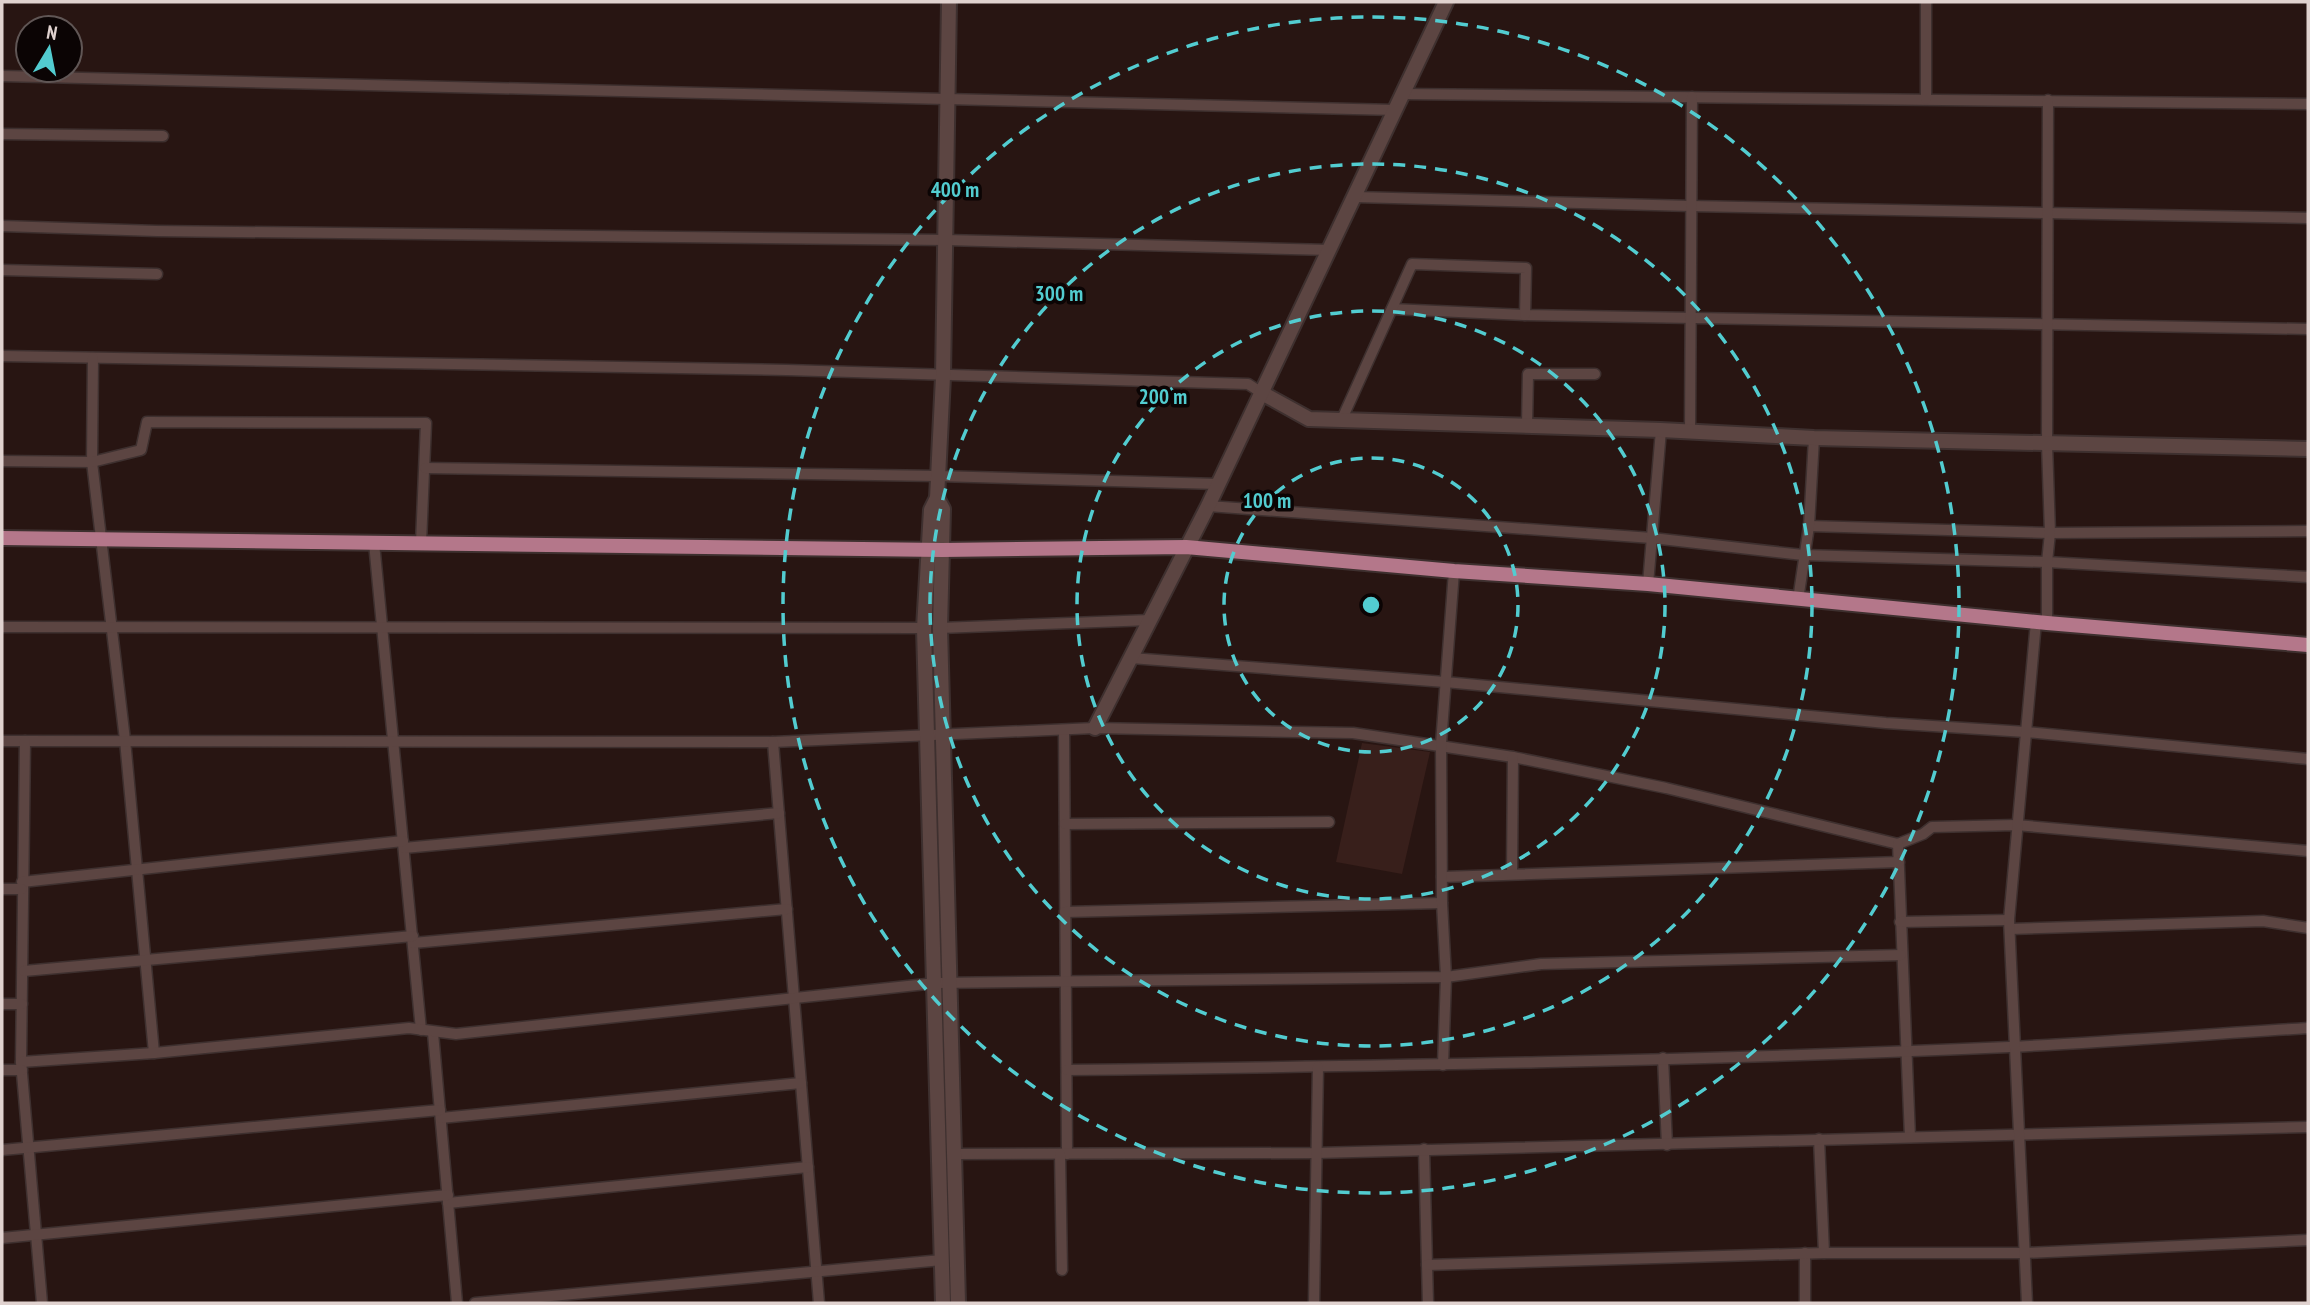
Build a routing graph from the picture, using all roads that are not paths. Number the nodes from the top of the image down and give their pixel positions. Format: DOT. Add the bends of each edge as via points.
graph roads {
  1 [pos="949,2"];
  2 [pos="1446,2"];
  3 [pos="1926,2"];
  4 [pos="2,76"];
  5 [pos="1404,94"];
  6 [pos="1692,97"];
  7 [pos="947,99"];
  8 [pos="1926,99"];
  9 [pos="2048,100"];
  10 [pos="2308,104"];
  11 [pos="1396,110"];
  12 [pos="2,134"];
  13 [pos="163,136"];
  14 [pos="1355,197"];
  15 [pos="1691,206"];
  16 [pos="2048,213"];
  17 [pos="2308,218"];
  18 [pos="2,226"];
  19 [pos="946,240"];
  20 [pos="1330,250"];
  21 [pos="2,270"];
  22 [pos="157,274"];
  23 [pos="1392,309"];
  24 [pos="1525,315"];
  25 [pos="1691,317"];
  26 [pos="2048,323"];
  27 [pos="2308,329"];
  28 [pos="2,356"];
  29 [pos="93,358"];
  30 [pos="1595,374"];
  31 [pos="943,377"];
  32 [pos="1262,393"];
  33 [pos="1342,419"];
  34 [pos="1527,425"];
  35 [pos="1661,430"];
  36 [pos="1690,432"];
  37 [pos="1814,439"];
  38 [pos="2047,444"];
  39 [pos="2308,449"];
  40 [pos="2,461"];
  41 [pos="92,462"];
  42 [pos="425,468"];
  43 [pos="938,476"];
  44 [pos="1218,484"];
  45 [pos="1208,506"];
  46 [pos="1809,526"];
  47 [pos="2308,531"];
  48 [pos="2050,533"];
  49 [pos="2,538"];
  50 [pos="1652,538"];
  51 [pos="101,540"];
  52 [pos="374,543"];
  53 [pos="421,543"];
  54 [pos="1186,547"];
  55 [pos="936,549"];
  56 [pos="1803,555"];
  57 [pos="2047,562"];
  58 [pos="1454,571"];
  59 [pos="2308,577"];
  60 [pos="1648,584"];
  61 [pos="1798,600"];
  62 [pos="1151,620"];
  63 [pos="2041,623"];
  64 [pos="112,626"];
  65 [pos="2,627"];
  66 [pos="924,628"];
  67 [pos="940,628"];
  68 [pos="382,629"];
  69 [pos="2308,645"];
  70 [pos="1131,659"];
  71 [pos="1445,682"];
  72 [pos="1094,728"];
  73 [pos="1064,730"];
  74 [pos="2026,732"];
  75 [pos="943,735"];
  76 [pos="927,736"];
  77 [pos="125,740"];
  78 [pos="2,741"];
  79 [pos="26,741"];
  80 [pos="393,741"];
  81 [pos="773,742"];
  82 [pos="1441,744"];
  83 [pos="1513,757"];
  84 [pos="2308,759"];
  85 [pos="779,813"];
  86 [pos="1329,822"];
  87 [pos="1065,824"];
  88 [pos="2016,824"];
  89 [pos="1898,844"];
  90 [pos="404,845"];
  91 [pos="2308,851"];
  92 [pos="1899,862"];
  93 [pos="137,870"];
  94 [pos="1512,874"];
  95 [pos="1442,877"];
  96 [pos="22,886"];
  97 [pos="2,889"];
  98 [pos="1442,903"];
  99 [pos="787,909"];
  100 [pos="1065,912"];
  101 [pos="1900,922"];
  102 [pos="2010,924"];
  103 [pos="2308,928"];
  104 [pos="413,939"];
  105 [pos="1901,954"];
  106 [pos="145,961"];
  107 [pos="23,971"];
  108 [pos="1446,977"];
  109 [pos="951,983"];
  110 [pos="1066,983"];
  111 [pos="936,984"];
  112 [pos="794,997"];
  113 [pos="2,1004"];
  114 [pos="22,1004"];
  115 [pos="2308,1028"];
  116 [pos="421,1030"];
  117 [pos="433,1032"];
  118 [pos="2014,1047"];
  119 [pos="1905,1051"];
  120 [pos="154,1052"];
  121 [pos="1663,1058"];
  122 [pos="1443,1065"];
  123 [pos="22,1066"];
  124 [pos="1318,1067"];
  125 [pos="2,1070"];
  126 [pos="1067,1070"];
  127 [pos="801,1083"];
  128 [pos="441,1114"];
  129 [pos="2308,1127"];
  130 [pos="2017,1134"];
  131 [pos="1910,1137"];
  132 [pos="1819,1139"];
  133 [pos="1667,1145"];
  134 [pos="29,1148"];
  135 [pos="1424,1149"];
  136 [pos="2,1150"];
  137 [pos="1316,1153"];
  138 [pos="954,1154"];
  139 [pos="1064,1154"];
  140 [pos="808,1167"];
  141 [pos="448,1199"];
  142 [pos="36,1234"];
  143 [pos="2,1238"];
  144 [pos="2308,1240"];
  145 [pos="1824,1253"];
  146 [pos="2024,1253"];
  147 [pos="1805,1254"];
  148 [pos="942,1260"];
  149 [pos="1427,1265"];
  150 [pos="1062,1270"];
  151 [pos="817,1271"];
  152 [pos="42,1303"];
  153 [pos="457,1303"];
  154 [pos="475,1303"];
  155 [pos="820,1303"];
  156 [pos="943,1303"];
  157 [pos="958,1303"];
  158 [pos="1314,1303"];
  159 [pos="1429,1303"];
  160 [pos="1805,1303"];
  161 [pos="2027,1303"];
  1 -- 7 [label="main road"];
  2 -- 5 [label="main road"];
  3 -- 8 [label="street"];
  4 -- 7 [label="street"];
  5 -- 6 [label="street"];
  5 -- 11 [label="main road"];
  6 -- 8 [label="street"];
  6 -- 15 [label="street"];
  7 -- 11 [label="street"];
  7 -- 19 [label="main road"];
  8 -- 9 [label="street"];
  9 -- 10 [label="street"];
  9 -- 16 [label="street"];
  11 -- 14 [label="main road"];
  12 -- 13 [label="street"];
  14 -- 15 [label="street"];
  14 -- 20 [label="main road"];
  15 -- 16 [label="street"];
  15 -- 25 [label="street"];
  16 -- 17 [label="street"];
  16 -- 26 [label="street"];
  18 -- 19 [label="street"];
  19 -- 20 [label="street"];
  19 -- 31 [label="main road"];
  20 -- 32 [label="main road"];
  21 -- 22 [label="street"];
  23 -- 24 [label="street"];
  23 -- 24 [label="street" via="1412,264 1526,268"];
  23 -- 33 [label="street"];
  24 -- 25 [label="street"];
  25 -- 26 [label="street"];
  25 -- 36 [label="street"];
  26 -- 27 [label="street"];
  26 -- 38 [label="street"];
  28 -- 29 [label="street"];
  29 -- 31 [label="street" via="787,370"];
  29 -- 41 [label="street"];
  30 -- 34 [label="street" via="1528,374"];
  31 -- 32 [label="street" via="1248,384"];
  31 -- 43 [label="main road"];
  32 -- 33 [label="main road" via="1309,418"];
  32 -- 44 [label="main road"];
  33 -- 34 [label="main road"];
  34 -- 35 [label="main road"];
  35 -- 36 [label="main road"];
  35 -- 50 [label="street"];
  36 -- 37 [label="main road"];
  37 -- 38 [label="main road"];
  37 -- 46 [label="street"];
  38 -- 39 [label="main road"];
  38 -- 48 [label="street"];
  40 -- 41 [label="street"];
  41 -- 42 [label="street" via="141,450 148,422 426,423"];
  41 -- 51 [label="street"];
  42 -- 43 [label="street"];
  42 -- 53 [label="street"];
  43 -- 44 [label="street"];
  43 -- 55 [label="main road" via="931,510"];
  44 -- 45 [label="main road"];
  45 -- 50 [label="street"];
  45 -- 54 [label="main road"];
  46 -- 48 [label="street"];
  46 -- 56 [label="street"];
  47 -- 48 [label="street"];
  48 -- 57 [label="street"];
  49 -- 51 [label="main road"];
  50 -- 56 [label="street"];
  50 -- 60 [label="street"];
  51 -- 52 [label="main road"];
  51 -- 64 [label="street"];
  52 -- 53 [label="main road"];
  52 -- 68 [label="street"];
  53 -- 55 [label="main road"];
  54 -- 55 [label="main road"];
  54 -- 58 [label="main road"];
  54 -- 62 [label="main road"];
  55 -- 66 [label="main road"];
  55 -- 67 [label="main road"];
  56 -- 57 [label="street"];
  56 -- 61 [label="street"];
  57 -- 59 [label="street"];
  57 -- 63 [label="street"];
  58 -- 60 [label="main road"];
  58 -- 71 [label="street"];
  60 -- 61 [label="main road"];
  61 -- 63 [label="main road"];
  62 -- 67 [label="street"];
  62 -- 70 [label="main road"];
  63 -- 69 [label="main road"];
  63 -- 74 [label="street"];
  64 -- 65 [label="street"];
  64 -- 68 [label="street"];
  64 -- 77 [label="street"];
  66 -- 68 [label="street"];
  66 -- 76 [label="main road"];
  67 -- 75 [label="main road"];
  68 -- 80 [label="street"];
  70 -- 71 [label="street"];
  70 -- 72 [label="main road"];
  71 -- 74 [label="street"];
  71 -- 82 [label="street"];
  72 -- 73 [label="street"];
  72 -- 82 [label="street" via="1353,733"];
  73 -- 75 [label="street"];
  73 -- 87 [label="street"];
  74 -- 84 [label="street"];
  74 -- 88 [label="street"];
  75 -- 76 [label="street"];
  75 -- 109 [label="main road"];
  76 -- 81 [label="street"];
  76 -- 111 [label="main road"];
  77 -- 79 [label="street"];
  77 -- 80 [label="street"];
  77 -- 93 [label="street"];
  78 -- 79 [label="street"];
  79 -- 96 [label="street"];
  80 -- 81 [label="street"];
  80 -- 90 [label="street"];
  81 -- 85 [label="street"];
  82 -- 83 [label="street"];
  82 -- 95 [label="street"];
  83 -- 89 [label="street"];
  83 -- 94 [label="street"];
  85 -- 90 [label="street"];
  85 -- 99 [label="street"];
  86 -- 87 [label="street"];
  87 -- 100 [label="street"];
  88 -- 89 [label="street" via="1932,827"];
  88 -- 91 [label="street"];
  88 -- 102 [label="street"];
  89 -- 92 [label="street"];
  90 -- 93 [label="street"];
  90 -- 104 [label="street"];
  92 -- 94 [label="street"];
  92 -- 101 [label="street"];
  93 -- 96 [label="street"];
  93 -- 106 [label="street"];
  94 -- 95 [label="street"];
  95 -- 98 [label="street"];
  96 -- 97 [label="street"];
  96 -- 107 [label="street"];
  98 -- 100 [label="street"];
  98 -- 108 [label="street"];
  99 -- 104 [label="street"];
  99 -- 112 [label="street"];
  100 -- 110 [label="street"];
  101 -- 102 [label="street"];
  101 -- 105 [label="street"];
  102 -- 103 [label="street" via="2263,921"];
  102 -- 118 [label="street"];
  104 -- 106 [label="street"];
  104 -- 116 [label="street"];
  105 -- 108 [label="street" via="1541,964"];
  105 -- 119 [label="street"];
  106 -- 107 [label="street"];
  106 -- 120 [label="street"];
  107 -- 114 [label="street"];
  108 -- 110 [label="street"];
  108 -- 122 [label="street"];
  109 -- 110 [label="street"];
  109 -- 111 [label="street"];
  109 -- 138 [label="main road"];
  110 -- 126 [label="street"];
  111 -- 112 [label="street"];
  111 -- 148 [label="main road"];
  112 -- 117 [label="street" via="456,1034"];
  112 -- 127 [label="street"];
  113 -- 114 [label="street"];
  114 -- 123 [label="street"];
  115 -- 118 [label="street"];
  116 -- 117 [label="street"];
  116 -- 120 [label="street"];
  117 -- 128 [label="street"];
  118 -- 119 [label="street"];
  118 -- 130 [label="street"];
  119 -- 121 [label="street"];
  119 -- 131 [label="street"];
  120 -- 123 [label="street"];
  121 -- 122 [label="street"];
  121 -- 133 [label="street"];
  122 -- 124 [label="street"];
  123 -- 125 [label="street"];
  123 -- 134 [label="street"];
  124 -- 126 [label="street"];
  124 -- 137 [label="street"];
  126 -- 139 [label="street"];
  127 -- 128 [label="street"];
  127 -- 140 [label="street"];
  128 -- 134 [label="street"];
  128 -- 141 [label="street"];
  129 -- 130 [label="street"];
  130 -- 131 [label="street"];
  130 -- 146 [label="street"];
  131 -- 132 [label="street"];
  132 -- 133 [label="street"];
  132 -- 145 [label="street"];
  133 -- 135 [label="street"];
  134 -- 136 [label="street"];
  134 -- 142 [label="street"];
  135 -- 137 [label="street"];
  135 -- 149 [label="street"];
  137 -- 139 [label="street"];
  137 -- 158 [label="street"];
  138 -- 139 [label="street"];
  138 -- 157 [label="main road"];
  139 -- 150 [label="street"];
  140 -- 141 [label="street"];
  140 -- 151 [label="street"];
  141 -- 142 [label="street"];
  141 -- 153 [label="street"];
  142 -- 143 [label="street"];
  142 -- 152 [label="street"];
  144 -- 146 [label="street"];
  145 -- 146 [label="street"];
  145 -- 147 [label="street"];
  146 -- 161 [label="street"];
  147 -- 149 [label="street"];
  147 -- 160 [label="street"];
  148 -- 151 [label="street"];
  148 -- 156 [label="main road"];
  149 -- 159 [label="street"];
  151 -- 154 [label="street"];
  151 -- 155 [label="street"];
}
